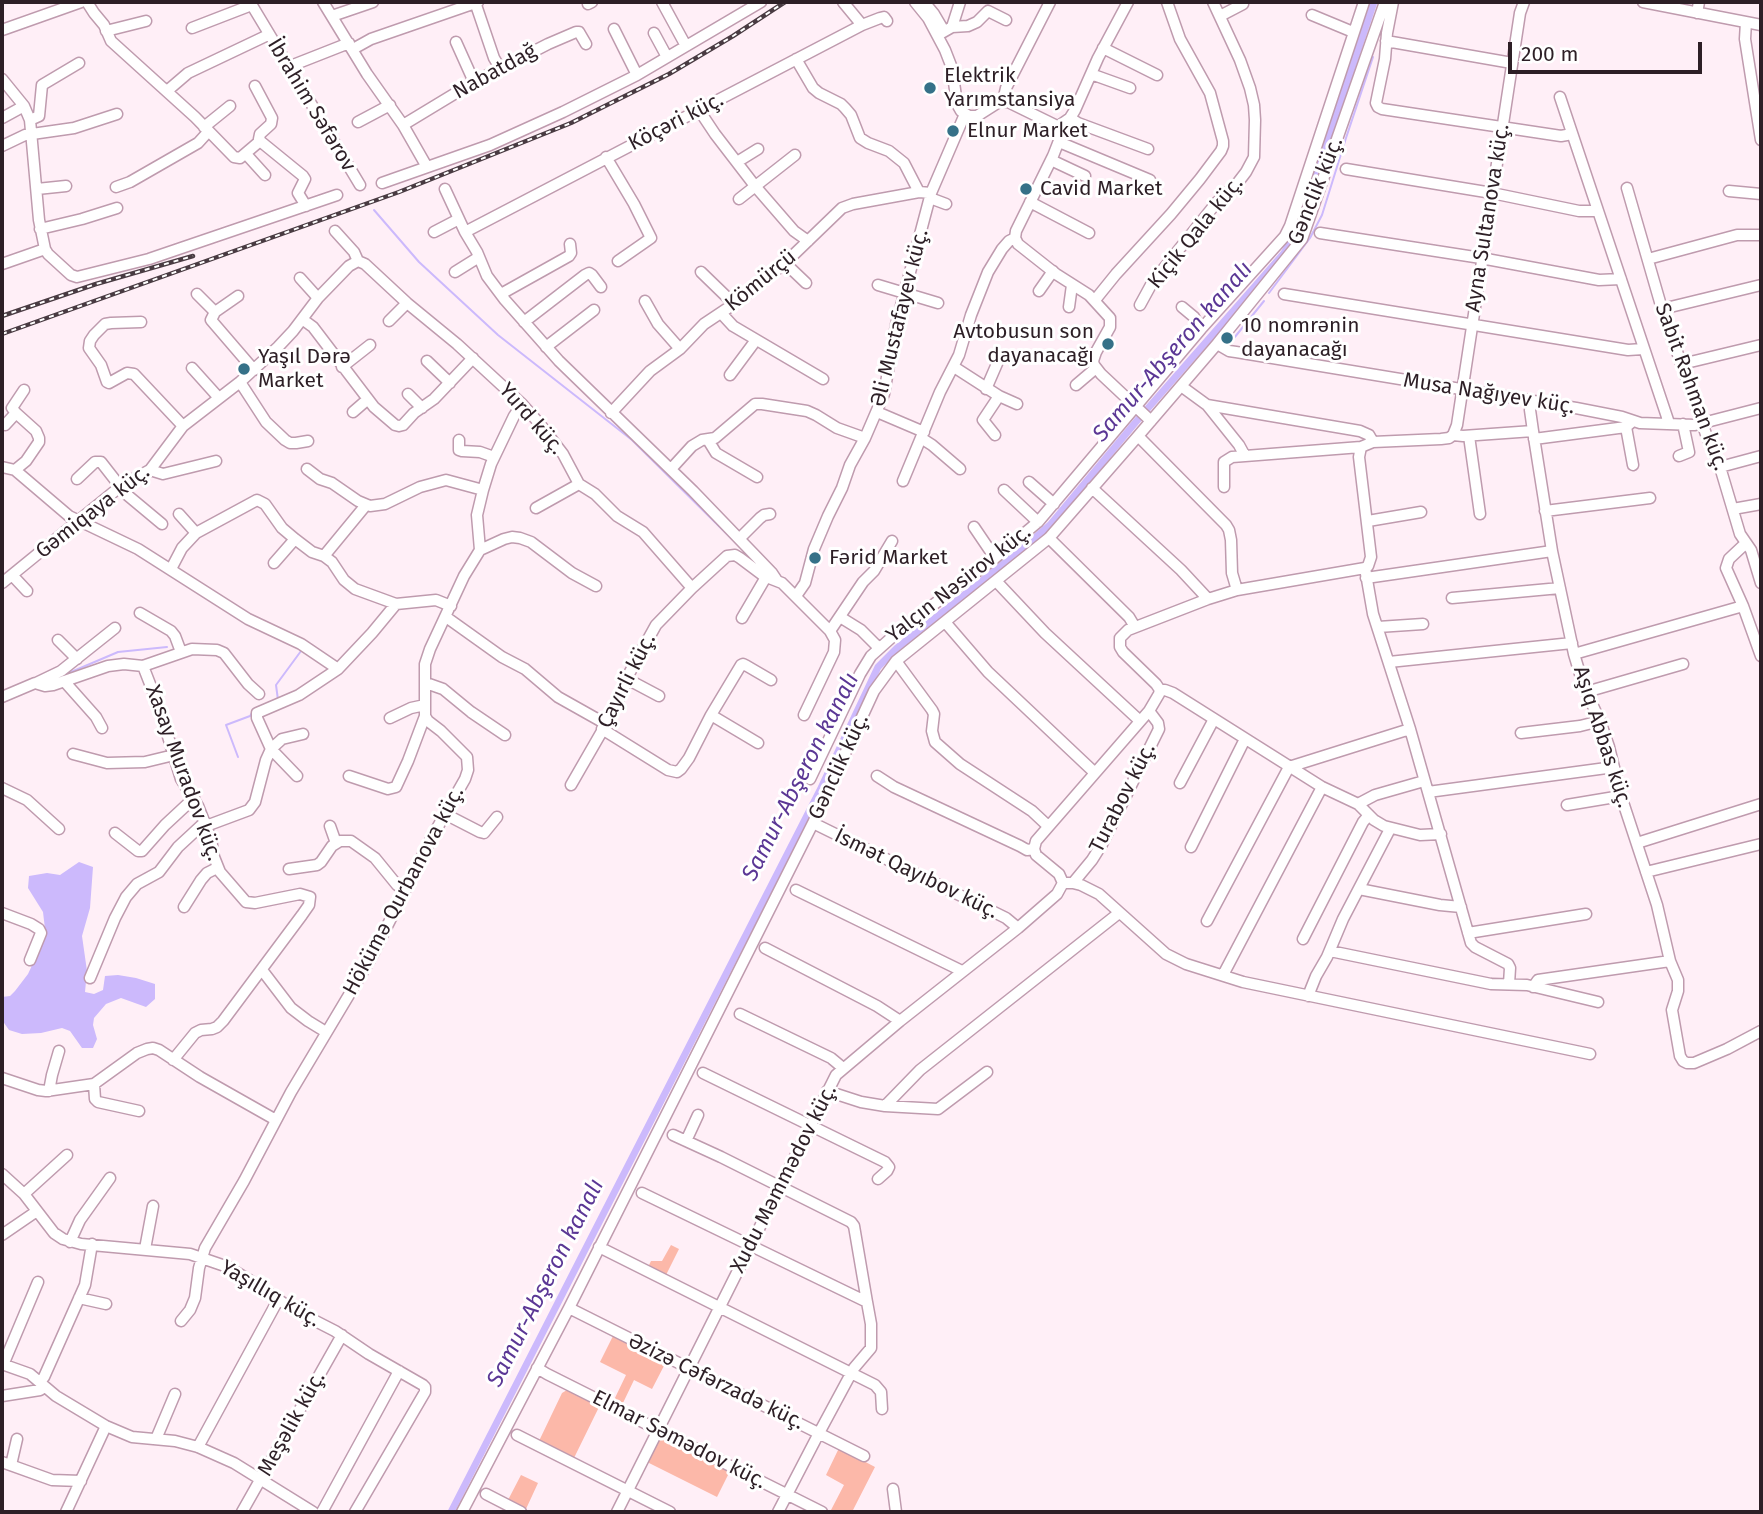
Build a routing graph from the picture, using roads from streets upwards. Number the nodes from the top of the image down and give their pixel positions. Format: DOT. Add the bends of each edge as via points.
graph roads {
  1 [pos="81,2"];
  2 [pos="87,2"];
  3 [pos="323,2"];
  4 [pos="373,2"];
  5 [pos="476,2"];
  6 [pos="662,2"];
  7 [pos="761,2"];
  8 [pos="843,2"];
  9 [pos="915,2"];
  10 [pos="924,2"];
  11 [pos="960,2"];
  12 [pos="1050,2"];
  13 [pos="1128,2"];
  14 [pos="1167,2"];
  15 [pos="1213,2"];
  16 [pos="1364,2"];
  17 [pos="1385,2"];
  18 [pos="1393,2"];
  19 [pos="1524,2"];
  20 [pos="1643,2"];
  21 [pos="1243,4"];
  22 [pos="1698,7"];
  23 [pos="1312,15"];
  24 [pos="332,16"];
  25 [pos="1220,16"];
  26 [pos="1006,20"];
  27 [pos="146,21"];
  28 [pos="887,21"];
  29 [pos="1746,22"];
  30 [pos="862,25"];
  31 [pos="1761,25"];
  32 [pos="192,28"];
  33 [pos="614,29"];
  34 [pos="2,30"];
  35 [pos="106,31"];
  36 [pos="945,31"];
  37 [pos="1353,32"];
  38 [pos="654,33"];
  39 [pos="268,35"];
  40 [pos="1385,41"];
  41 [pos="456,42"];
  42 [pos="586,44"];
  43 [pos="351,46"];
  44 [pos="686,46"];
  45 [pos="1103,48"];
  46 [pos="667,57"];
  47 [pos="796,59"];
  48 [pos="79,63"];
  49 [pos="1512,63"];
  50 [pos="288,67"];
  51 [pos="500,68"];
  52 [pos="1091,74"];
  53 [pos="637,75"];
  54 [pos="1157,75"];
  55 [pos="2,79"];
  56 [pos="474,82"];
  57 [pos="255,86"];
  58 [pos="1130,88"];
  59 [pos="167,91"];
  60 [pos="1560,97"];
  61 [pos="1003,101"];
  62 [pos="390,105"];
  63 [pos="24,106"];
  64 [pos="230,106"];
  65 [pos="699,110"];
  66 [pos="117,114"];
  67 [pos="965,114"];
  68 [pos="2,118"];
  69 [pos="1070,118"];
  70 [pos="30,120"];
  71 [pos="358,122"];
  72 [pos="403,125"];
  73 [pos="1057,127"];
  74 [pos="1502,128"];
  75 [pos="206,129"];
  76 [pos="32,134"];
  77 [pos="1572,134"];
  78 [pos="1761,140"];
  79 [pos="260,141"];
  80 [pos="1059,142"];
  81 [pos="2,146"];
  82 [pos="758,149"];
  83 [pos="1148,149"];
  84 [pos="246,154"];
  85 [pos="795,155"];
  86 [pos="607,158"];
  87 [pos="1051,160"];
  88 [pos="737,162"];
  89 [pos="426,167"];
  90 [pos="1346,169"];
  91 [pos="265,175"];
  92 [pos="1085,176"];
  93 [pos="1150,180"];
  94 [pos="382,183"];
  95 [pos="360,185"];
  96 [pos="66,186"];
  97 [pos="755,186"];
  98 [pos="116,187"];
  99 [pos="445,188"];
  100 [pos="1627,188"];
  101 [pos="37,189"];
  102 [pos="1729,191"];
  103 [pos="919,192"];
  104 [pos="1493,193"];
  105 [pos="1761,194"];
  106 [pos="338,195"];
  107 [pos="931,196"];
  108 [pos="739,199"];
  109 [pos="1030,202"];
  110 [pos="946,204"];
  111 [pos="306,206"];
  112 [pos="117,208"];
  113 [pos="1598,211"];
  114 [pos="459,219"];
  115 [pos="40,229"];
  116 [pos="335,231"];
  117 [pos="434,232"];
  118 [pos="465,232"];
  119 [pos="1088,233"];
  120 [pos="1320,233"];
  121 [pos="1761,234"];
  122 [pos="1015,238"];
  123 [pos="808,241"];
  124 [pos="570,244"];
  125 [pos="46,249"];
  126 [pos="479,257"];
  127 [pos="1482,258"];
  128 [pos="1648,259"];
  129 [pos="358,261"];
  130 [pos="618,261"];
  131 [pos="785,263"];
  132 [pos="2,264"];
  133 [pos="1053,271"];
  134 [pos="455,272"];
  135 [pos="701,272"];
  136 [pos="300,278"];
  137 [pos="1621,279"];
  138 [pos="806,283"];
  139 [pos="878,285"];
  140 [pos="1072,285"];
  141 [pos="1761,285"];
  142 [pos="601,287"];
  143 [pos="1039,291"];
  144 [pos="904,292"];
  145 [pos="197,294"];
  146 [pos="501,294"];
  147 [pos="1283,294"];
  148 [pos="239,296"];
  149 [pos="318,298"];
  150 [pos="1094,300"];
  151 [pos="645,301"];
  152 [pos="407,303"];
  153 [pos="938,303"];
  154 [pos="733,304"];
  155 [pos="1140,305"];
  156 [pos="1069,307"];
  157 [pos="1182,307"];
  158 [pos="1662,309"];
  159 [pos="594,310"];
  160 [pos="215,312"];
  161 [pos="721,313"];
  162 [pos="302,319"];
  163 [pos="389,321"];
  164 [pos="524,321"];
  165 [pos="141,323"];
  166 [pos="1472,323"];
  167 [pos="1200,329"];
  168 [pos="756,340"];
  169 [pos="1217,344"];
  170 [pos="370,345"];
  171 [pos="1761,345"];
  172 [pos="547,348"];
  173 [pos="680,349"];
  174 [pos="1643,349"];
  175 [pos="472,358"];
  176 [pos="1012,358"];
  177 [pos="427,361"];
  178 [pos="1682,364"];
  179 [pos="342,367"];
  180 [pos="954,367"];
  181 [pos="192,368"];
  182 [pos="1096,368"];
  183 [pos="254,370"];
  184 [pos="730,375"];
  185 [pos="823,379"];
  186 [pos="240,382"];
  187 [pos="450,383"];
  188 [pos="1076,385"];
  189 [pos="1181,386"];
  190 [pos="986,389"];
  191 [pos="24,390"];
  192 [pos="1461,390"];
  193 [pos="408,394"];
  194 [pos="999,396"];
  195 [pos="219,398"];
  196 [pos="368,399"];
  197 [pos="1532,401"];
  198 [pos="522,404"];
  199 [pos="1017,404"];
  200 [pos="1207,405"];
  201 [pos="422,408"];
  202 [pos="1761,408"];
  203 [pos="353,412"];
  204 [pos="877,412"];
  205 [pos="16,413"];
  206 [pos="611,413"];
  207 [pos="1143,414"];
  208 [pos="1668,423"];
  209 [pos="1629,424"];
  210 [pos="1683,424"];
  211 [pos="1703,424"];
  212 [pos="5,425"];
  213 [pos="183,426"];
  214 [pos="923,435"];
  215 [pos="995,435"];
  216 [pos="1453,435"];
  217 [pos="1533,435"];
  218 [pos="1138,436"];
  219 [pos="1469,436"];
  220 [pos="865,438"];
  221 [pos="459,440"];
  222 [pos="708,440"];
  223 [pos="309,441"];
  224 [pos="1373,442"];
  225 [pos="1361,447"];
  226 [pos="1245,456"];
  227 [pos="1679,456"];
  228 [pos="1761,456"];
  229 [pos="494,457"];
  230 [pos="216,461"];
  231 [pos="1633,466"];
  232 [pos="2,467"];
  233 [pos="1720,467"];
  234 [pos="307,469"];
  235 [pos="671,469"];
  236 [pos="960,469"];
  237 [pos="15,470"];
  238 [pos="150,470"];
  239 [pos="757,477"];
  240 [pos="76,479"];
  241 [pos="903,481"];
  242 [pos="1029,482"];
  243 [pos="579,484"];
  244 [pos="121,486"];
  245 [pos="1224,486"];
  246 [pos="1092,488"];
  247 [pos="483,490"];
  248 [pos="1004,490"];
  249 [pos="1650,498"];
  250 [pos="1054,504"];
  251 [pos="1761,504"];
  252 [pos="366,505"];
  253 [pos="536,508"];
  254 [pos="1733,509"];
  255 [pos="1545,511"];
  256 [pos="1421,512"];
  257 [pos="179,514"];
  258 [pos="770,514"];
  259 [pos="1480,514"];
  260 [pos="78,521"];
  261 [pos="1367,521"];
  262 [pos="1038,522"];
  263 [pos="162,524"];
  264 [pos="974,527"];
  265 [pos="196,533"];
  266 [pos="740,538"];
  267 [pos="1049,538"];
  268 [pos="295,539"];
  269 [pos="892,541"];
  270 [pos="1745,543"];
  271 [pos="480,550"];
  272 [pos="1552,551"];
  273 [pos="324,556"];
  274 [pos="995,558"];
  275 [pos="274,562"];
  276 [pos="170,569"];
  277 [pos="1365,573"];
  278 [pos="12,575"];
  279 [pos="771,578"];
  280 [pos="996,581"];
  281 [pos="2,583"];
  282 [pos="1761,583"];
  283 [pos="596,586"];
  284 [pos="1560,587"];
  285 [pos="692,588"];
  286 [pos="27,590"];
  287 [pos="1237,590"];
  288 [pos="796,596"];
  289 [pos="1452,598"];
  290 [pos="1208,599"];
  291 [pos="396,604"];
  292 [pos="451,606"];
  293 [pos="1742,606"];
  294 [pos="139,613"];
  295 [pos="446,617"];
  296 [pos="840,617"];
  297 [pos="742,618"];
  298 [pos="945,622"];
  299 [pos="1423,624"];
  300 [pos="1135,627"];
  301 [pos="1378,627"];
  302 [pos="115,628"];
  303 [pos="830,631"];
  304 [pos="58,640"];
  305 [pos="1572,643"];
  306 [pos="878,648"];
  307 [pos="181,652"];
  308 [pos="1574,654"];
  309 [pos="1761,656"];
  310 [pos="76,659"];
  311 [pos="897,661"];
  312 [pos="1389,662"];
  313 [pos="1683,664"];
  314 [pos="143,666"];
  315 [pos="338,669"];
  316 [pos="627,679"];
  317 [pos="771,680"];
  318 [pos="64,681"];
  319 [pos="426,682"];
  320 [pos="35,683"];
  321 [pos="1160,690"];
  322 [pos="1586,692"];
  323 [pos="259,694"];
  324 [pos="659,696"];
  325 [pos="2,697"];
  326 [pos="425,705"];
  327 [pos="1149,711"];
  328 [pos="711,715"];
  329 [pos="804,715"];
  330 [pos="425,716"];
  331 [pos="390,718"];
  332 [pos="1214,719"];
  333 [pos="1140,721"];
  334 [pos="1600,721"];
  335 [pos="604,727"];
  336 [pos="102,728"];
  337 [pos="1410,729"];
  338 [pos="1521,733"];
  339 [pos="303,734"];
  340 [pos="505,735"];
  341 [pos="1245,739"];
  342 [pos="758,743"];
  343 [pos="271,749"];
  344 [pos="73,754"];
  345 [pos="174,755"];
  346 [pos="1614,766"];
  347 [pos="1289,767"];
  348 [pos="1095,774"];
  349 [pos="297,776"];
  350 [pos="349,776"];
  351 [pos="877,776"];
  352 [pos="810,779"];
  353 [pos="1424,781"];
  354 [pos="1180,783"];
  355 [pos="571,785"];
  356 [pos="2,788"];
  357 [pos="1322,788"];
  358 [pos="1428,792"];
  359 [pos="1621,796"];
  360 [pos="194,799"];
  361 [pos="1358,804"];
  362 [pos="1761,804"];
  363 [pos="1567,805"];
  364 [pos="446,814"];
  365 [pos="1368,815"];
  366 [pos="497,817"];
  367 [pos="813,823"];
  368 [pos="205,824"];
  369 [pos="330,826"];
  370 [pos="1048,826"];
  371 [pos="59,829"];
  372 [pos="1390,829"];
  373 [pos="115,833"];
  374 [pos="1441,834"];
  375 [pos="336,843"];
  376 [pos="1637,843"];
  377 [pos="1761,844"];
  378 [pos="1191,847"];
  379 [pos="1034,849"];
  380 [pos="217,868"];
  381 [pos="289,869"];
  382 [pos="1646,872"];
  383 [pos="1068,883"];
  384 [pos="1359,889"];
  385 [pos="405,890"];
  386 [pos="796,890"];
  387 [pos="184,907"];
  388 [pos="1461,907"];
  389 [pos="2,913"];
  390 [pos="1119,913"];
  391 [pos="1586,914"];
  392 [pos="1207,921"];
  393 [pos="1018,928"];
  394 [pos="1468,933"];
  395 [pos="1303,939"];
  396 [pos="765,948"];
  397 [pos="1330,951"];
  398 [pos="30,960"];
  399 [pos="1670,961"];
  400 [pos="262,970"];
  401 [pos="962,971"];
  402 [pos="1223,975"];
  403 [pos="90,978"];
  404 [pos="1509,984"];
  405 [pos="1533,986"];
  406 [pos="1308,996"];
  407 [pos="1598,1002"];
  408 [pos="740,1014"];
  409 [pos="900,1021"];
  410 [pos="1761,1031"];
  411 [pos="326,1032"];
  412 [pos="59,1051"];
  413 [pos="1590,1054"];
  414 [pos="173,1060"];
  415 [pos="843,1068"];
  416 [pos="987,1072"];
  417 [pos="703,1073"];
  418 [pos="2,1078"];
  419 [pos="94,1084"];
  420 [pos="49,1091"];
  421 [pos="827,1091"];
  422 [pos="885,1106"];
  423 [pos="139,1111"];
  424 [pos="698,1115"];
  425 [pos="276,1120"];
  426 [pos="811,1125"];
  427 [pos="673,1135"];
  428 [pos="686,1141"];
  429 [pos="67,1155"];
  430 [pos="2,1174"];
  431 [pos="110,1178"];
  432 [pos="878,1179"];
  433 [pos="780,1186"];
  434 [pos="642,1193"];
  435 [pos="24,1194"];
  436 [pos="153,1206"];
  437 [pos="37,1211"];
  438 [pos="2,1235"];
  439 [pos="71,1242"];
  440 [pos="92,1244"];
  441 [pos="751,1245"];
  442 [pos="599,1247"];
  443 [pos="145,1249"];
  444 [pos="202,1257"];
  445 [pos="38,1282"];
  446 [pos="79,1298"];
  447 [pos="278,1300"];
  448 [pos="867,1302"];
  449 [pos="106,1304"];
  450 [pos="719,1307"];
  451 [pos="569,1308"];
  452 [pos="181,1321"];
  453 [pos="342,1335"];
  454 [pos="2,1365"];
  455 [pos="537,1368"];
  456 [pos="688,1368"];
  457 [pos="399,1371"];
  458 [pos="851,1374"];
  459 [pos="42,1385"];
  460 [pos="175,1394"];
  461 [pos="2,1396"];
  462 [pos="882,1409"];
  463 [pos="106,1426"];
  464 [pos="658,1430"];
  465 [pos="819,1433"];
  466 [pos="517,1435"];
  467 [pos="16,1438"];
  468 [pos="156,1439"];
  469 [pos="198,1447"];
  470 [pos="864,1456"];
  471 [pos="7,1464"];
  472 [pos="261,1479"];
  473 [pos="81,1480"];
  474 [pos="893,1489"];
  475 [pos="628,1490"];
  476 [pos="486,1494"];
  477 [pos="787,1494"];
  478 [pos="66,1512"];
  479 [pos="242,1512"];
  480 [pos="313,1512"];
  481 [pos="322,1512"];
  482 [pos="355,1512"];
  483 [pos="462,1512"];
  484 [pos="521,1512"];
  485 [pos="617,1512"];
  486 [pos="670,1512"];
  487 [pos="778,1512"];
  488 [pos="822,1512"];
  489 [pos="896,1512"];
  1 -- 34 [label="street"];
  2 -- 35 [label="street"];
  3 -- 24 [label="street"];
  4 -- 24 [label="street"];
  5 -- 43 [label="street"];
  5 -- 51 [label="street"];
  6 -- 44 [label="street"];
  7 -- 44 [label="street"];
  8 -- 30 [label="street"];
  9 -- 36 [label="street"];
  10 -- 36 [label="street"];
  11 -- 36 [label="street"];
  12 -- 61 [label="street"];
  13 -- 45 [label="street"];
  14 -- 150 [label="street" via="1180,39 1210,93 1223,146 1193,188"];
  15 -- 25 [label="street, Kiçik Qala küç."];
  16 -- 37 [label="street, Gənclik küç."];
  17 -- 169 [label="street, Gənclik küç." via="1302,239"];
  18 -- 40 [label="street"];
  19 -- 49 [label="street, Ayna Sultanova küç."];
  20 -- 22 [label="street"];
  21 -- 25 [label="street"];
  22 -- 29 [label="street"];
  23 -- 37 [label="street"];
  24 -- 43 [label="street"];
  25 -- 155 [label="street, Kiçik Qala küç." via="1254,105 1254,157 1236,185 1209,211 1152,283"];
  26 -- 36 [label="street" via="988,11 977,22"];
  27 -- 35 [label="street"];
  28 -- 30 [label="street, Köçəri küç." via="880,18"];
  29 -- 31 [label="street"];
  29 -- 78 [label="street"];
  30 -- 47 [label="street, Köçəri küç."];
  32 -- 39 [label="street, İbrahim Səfərov" via="249,6"];
  33 -- 53 [label="street"];
  35 -- 59 [label="street"];
  36 -- 67 [label="street" via="957,104"];
  37 -- 167 [label="street, Gənclik küç." via="1290,226 1278,246"];
  38 -- 46 [label="street"];
  39 -- 50 [label="street, İbrahim Səfərov"];
  39 -- 59 [label="street" via="188,73"];
  40 -- 49 [label="street"];
  40 -- 74 [label="street" via="1378,107"];
  41 -- 56 [label="street"];
  42 -- 51 [label="street, Nabatdağ" via="576,32"];
  43 -- 50 [label="street"];
  43 -- 62 [label="street"];
  44 -- 46 [label="street"];
  45 -- 52 [label="street"];
  45 -- 54 [label="street"];
  46 -- 53 [label="street"];
  47 -- 65 [label="street, Köçəri küç."];
  47 -- 103 [label="street" via="813,88 845,108 860,138 904,163"];
  48 -- 70 [label="street" via="42,85 39,116"];
  49 -- 74 [label="street, Ayna Sultanova küç."];
  50 -- 95 [label="street, İbrahim Səfərov"];
  51 -- 56 [label="street, Nabatdağ"];
  52 -- 58 [label="street"];
  52 -- 69 [label="street"];
  53 -- 89 [label="street" via="490,145"];
  55 -- 63 [label="street"];
  56 -- 72 [label="street, Nabatdağ"];
  57 -- 79 [label="street" via="272,118"];
  59 -- 75 [label="street"];
  60 -- 77 [label="street"];
  61 -- 67 [label="street" via="977,116"];
  61 -- 73 [label="street"];
  62 -- 71 [label="street"];
  62 -- 72 [label="street"];
  63 -- 68 [label="street"];
  63 -- 70 [label="street"];
  64 -- 75 [label="street"];
  65 -- 86 [label="street, Köçəri küç."];
  65 -- 88 [label="street"];
  66 -- 76 [label="street" via="74,128"];
  67 -- 107 [label="street, Əli Mustafayev küç."];
  69 -- 73 [label="street"];
  69 -- 83 [label="street"];
  70 -- 76 [label="street"];
  72 -- 89 [label="street"];
  73 -- 80 [label="street"];
  74 -- 77 [label="street"];
  74 -- 104 [label="street, Ayna Sultanova küç."];
  75 -- 84 [label="street" via="237,159"];
  75 -- 98 [label="street" via="198,143"];
  76 -- 81 [label="street"];
  76 -- 101 [label="street"];
  77 -- 113 [label="street"];
  79 -- 84 [label="street"];
  79 -- 111 [label="street" via="303,176 298,192"];
  80 -- 87 [label="street"];
  80 -- 93 [label="street"];
  82 -- 88 [label="street"];
  84 -- 91 [label="street"];
  85 -- 97 [label="street"];
  86 -- 118 [label="street, Köçəri küç."];
  86 -- 130 [label="street" via="652,238"];
  87 -- 92 [label="street"];
  87 -- 109 [label="street"];
  88 -- 97 [label="street"];
  89 -- 94 [label="street"];
  90 -- 104 [label="street"];
  96 -- 101 [label="street"];
  97 -- 108 [label="street"];
  97 -- 123 [label="street"];
  99 -- 114 [label="street"];
  100 -- 128 [label="street, Sabit Rəhman küç."];
  101 -- 115 [label="street"];
  102 -- 105 [label="street"];
  103 -- 107 [label="street, Kömürçü"];
  103 -- 123 [label="street, Kömürçü" via="847,206"];
  104 -- 113 [label="street"];
  104 -- 127 [label="street, Ayna Sultanova küç."];
  106 -- 111 [label="street"];
  107 -- 110 [label="street, Kömürçü"];
  107 -- 144 [label="street, Əli Mustafayev küç."];
  109 -- 119 [label="street"];
  109 -- 122 [label="street"];
  111 -- 125 [label="street" via="149,259 77,276 67,272"];
  112 -- 115 [label="street"];
  113 -- 137 [label="street"];
  114 -- 117 [label="street"];
  114 -- 118 [label="street"];
  115 -- 125 [label="street"];
  116 -- 129 [label="street, Yurd küç."];
  118 -- 126 [label="street"];
  120 -- 127 [label="street"];
  121 -- 128 [label="street" via="1737,235"];
  122 -- 133 [label="street"];
  122 -- 180 [label="street" via="1002,248 988,272"];
  123 -- 131 [label="street, Kömürçü"];
  124 -- 146 [label="street" via="569,256"];
  125 -- 132 [label="street"];
  126 -- 134 [label="street"];
  126 -- 146 [label="street"];
  127 -- 137 [label="street" via="1599,280"];
  127 -- 166 [label="street, Ayna Sultanova küç."];
  128 -- 158 [label="street, Sabit Rəhman küç."];
  129 -- 149 [label="street, Gəmiqaya küç."];
  129 -- 152 [label="street, Yurd küç."];
  131 -- 138 [label="street"];
  131 -- 154 [label="street, Kömürçü"];
  133 -- 140 [label="street"];
  133 -- 143 [label="street"];
  135 -- 154 [label="street"];
  136 -- 149 [label="street"];
  137 -- 174 [label="street"];
  139 -- 144 [label="street"];
  140 -- 150 [label="street"];
  140 -- 156 [label="street"];
  141 -- 158 [label="street"];
  142 -- 164 [label="street" via="592,275 584,275"];
  144 -- 153 [label="street"];
  144 -- 204 [label="street, Əli Mustafayev küç." via="887,386"];
  145 -- 160 [label="street"];
  146 -- 164 [label="street"];
  147 -- 166 [label="street"];
  148 -- 160 [label="street"];
  149 -- 162 [label="street, Gəmiqaya küç."];
  150 -- 182 [label="street" via="1111,322 1094,356"];
  151 -- 173 [label="street"];
  152 -- 163 [label="street"];
  152 -- 175 [label="street, Yurd küç."];
  154 -- 161 [label="street, Kömürçü"];
  157 -- 167 [label="street"];
  158 -- 178 [label="street, Sabit Rəhman küç."];
  159 -- 172 [label="street"];
  160 -- 183 [label="street" via="212,322"];
  161 -- 168 [label="street"];
  161 -- 173 [label="street, Kömürçü"];
  162 -- 179 [label="street"];
  162 -- 183 [label="street, Gəmiqaya küç."];
  164 -- 172 [label="street"];
  165 -- 213 [label="street" via="105,324 89,348 107,382 134,374"];
  166 -- 174 [label="street"];
  166 -- 192 [label="street, Ayna Sultanova küç."];
  167 -- 207 [label="street, Gənclik küç."];
  168 -- 184 [label="street"];
  168 -- 185 [label="street"];
  169 -- 189 [label="street, Gənclik küç."];
  169 -- 192 [label="street, Musa Nağıyev küç." via="1229,351"];
  170 -- 179 [label="street"];
  171 -- 178 [label="street"];
  172 -- 206 [label="street"];
  173 -- 206 [label="street, Kömürçü" via="650,371"];
  174 -- 208 [label="street"];
  175 -- 187 [label="street"];
  175 -- 198 [label="street, Yurd küç."];
  176 -- 190 [label="street" via="1001,356"];
  177 -- 187 [label="street"];
  178 -- 211 [label="street, Sabit Rəhman küç."];
  179 -- 196 [label="street"];
  180 -- 190 [label="street"];
  180 -- 214 [label="street"];
  181 -- 195 [label="street"];
  182 -- 188 [label="street"];
  182 -- 207 [label="street"];
  183 -- 186 [label="street, Gəmiqaya küç."];
  186 -- 195 [label="street, Gəmiqaya küç."];
  186 -- 223 [label="street" via="279,435 290,443"];
  187 -- 201 [label="street"];
  189 -- 200 [label="street"];
  189 -- 207 [label="street, Gənclik küç."];
  190 -- 194 [label="street"];
  191 -- 205 [label="street" via="13,406"];
  192 -- 197 [label="street, Musa Nağıyev küç."];
  192 -- 216 [label="street, Ayna Sultanova küç."];
  193 -- 201 [label="street"];
  194 -- 199 [label="street"];
  194 -- 215 [label="street" via="983,421"];
  195 -- 213 [label="street, Gəmiqaya küç."];
  196 -- 201 [label="street" via="399,426"];
  196 -- 203 [label="street"];
  197 -- 209 [label="street, Musa Nağıyev küç." via="1622,417"];
  197 -- 217 [label="street, Aşıq Abbas küç."];
  198 -- 229 [label="street"];
  198 -- 243 [label="street, Yurd küç." via="563,454"];
  200 -- 224 [label="street" via="1360,431"];
  200 -- 226 [label="street"];
  202 -- 211 [label="street, Musa Nağıyev küç."];
  204 -- 214 [label="street"];
  204 -- 220 [label="street, Əli Mustafayev küç."];
  205 -- 212 [label="street"];
  205 -- 237 [label="street" via="39,438"];
  206 -- 235 [label="street"];
  207 -- 218 [label="street, Gənclik küç."];
  207 -- 250 [label="street, Yalçın Nəsirov küç."];
  208 -- 209 [label="street, Musa Nağıyev küç."];
  208 -- 210 [label="street, Musa Nağıyev küç."];
  209 -- 217 [label="street"];
  209 -- 231 [label="street"];
  210 -- 211 [label="street, Musa Nağıyev küç."];
  210 -- 227 [label="street" via="1689,452"];
  211 -- 233 [label="street, Sabit Rəhman küç."];
  213 -- 238 [label="street, Gəmiqaya küç."];
  214 -- 236 [label="street"];
  214 -- 241 [label="street"];
  216 -- 219 [label="street"];
  216 -- 224 [label="street"];
  217 -- 219 [label="street"];
  217 -- 255 [label="street, Aşıq Abbas küç."];
  218 -- 246 [label="street, Gənclik küç."];
  218 -- 287 [label="street" via="1226,525"];
  219 -- 259 [label="street"];
  220 -- 222 [label="street" via="807,411 755,404 722,434"];
  220 -- 288 [label="street, Əli Mustafayev küç."];
  221 -- 229 [label="street" via="462,452"];
  222 -- 235 [label="street" via="692,446"];
  222 -- 239 [label="street" via="716,453"];
  224 -- 225 [label="street"];
  225 -- 226 [label="street"];
  225 -- 261 [label="street"];
  226 -- 245 [label="street" via="1224,462"];
  228 -- 233 [label="street"];
  229 -- 247 [label="street"];
  230 -- 238 [label="street" via="163,474"];
  232 -- 237 [label="street"];
  233 -- 254 [label="street, Sabit Rəhman küç."];
  234 -- 252 [label="street"];
  235 -- 266 [label="street"];
  237 -- 260 [label="street"];
  238 -- 244 [label="street, Gəmiqaya küç."];
  240 -- 244 [label="street" via="98,461"];
  242 -- 250 [label="street"];
  243 -- 253 [label="street"];
  243 -- 285 [label="street, Yurd küç." via="638,528"];
  244 -- 260 [label="street, Gəmiqaya küç."];
  244 -- 263 [label="street"];
  246 -- 267 [label="street, Gənclik küç."];
  246 -- 290 [label="street"];
  247 -- 252 [label="street" via="446,480 386,504"];
  247 -- 271 [label="street" via="477,515"];
  248 -- 262 [label="street"];
  249 -- 255 [label="street"];
  250 -- 262 [label="street, Yalçın Nəsirov küç."];
  251 -- 254 [label="street"];
  252 -- 273 [label="street"];
  254 -- 270 [label="street, Sabit Rəhman küç."];
  255 -- 272 [label="street, Aşıq Abbas küç."];
  256 -- 261 [label="street"];
  257 -- 265 [label="street"];
  258 -- 266 [label="street" via="764,514"];
  260 -- 276 [label="street"];
  260 -- 278 [label="street, Gəmiqaya küç."];
  261 -- 277 [label="street" via="1371,557"];
  262 -- 274 [label="street, Yalçın Nəsirov küç."];
  264 -- 274 [label="street"];
  265 -- 268 [label="street" via="257,500"];
  265 -- 276 [label="street"];
  266 -- 279 [label="street" via="772,573"];
  267 -- 280 [label="street, Gənclik küç."];
  267 -- 300 [label="street"];
  268 -- 273 [label="street"];
  268 -- 275 [label="street"];
  269 -- 296 [label="street"];
  270 -- 282 [label="street, Sabit Rəhman küç."];
  270 -- 293 [label="street" via="1726,568"];
  271 -- 283 [label="street" via="504,539 520,538"];
  271 -- 292 [label="street"];
  272 -- 277 [label="street"];
  272 -- 284 [label="street, Aşıq Abbas küç."];
  273 -- 291 [label="street" via="350,586"];
  274 -- 306 [label="street, Yalçın Nəsirov küç."];
  276 -- 315 [label="street"];
  277 -- 287 [label="street"];
  277 -- 301 [label="street"];
  278 -- 281 [label="street, Gəmiqaya küç."];
  278 -- 286 [label="street"];
  279 -- 285 [label="street, Çayırli küç." via="731,555"];
  279 -- 288 [label="street, Çayırli küç."];
  279 -- 297 [label="street"];
  280 -- 298 [label="street, Gənclik küç."];
  280 -- 333 [label="street"];
  284 -- 289 [label="street"];
  284 -- 305 [label="street, Aşıq Abbas küç."];
  285 -- 316 [label="street, Çayırli küç." via="656,625"];
  287 -- 290 [label="street"];
  288 -- 303 [label="street, Çayırli küç."];
  290 -- 300 [label="street"];
  291 -- 292 [label="street" via="429,599"];
  291 -- 315 [label="street"];
  292 -- 295 [label="street"];
  293 -- 308 [label="street"];
  293 -- 309 [label="street"];
  294 -- 307 [label="street" via="171,631"];
  295 -- 319 [label="street" via="427,657"];
  295 -- 335 [label="street"];
  296 -- 303 [label="street"];
  296 -- 306 [label="street"];
  298 -- 311 [label="street, Gənclik küç."];
  298 -- 348 [label="street" via="988,672"];
  299 -- 301 [label="street"];
  300 -- 321 [label="street" via="1120,638 1120,647"];
  301 -- 312 [label="street"];
  302 -- 310 [label="street"];
  303 -- 329 [label="street" via="834,652"];
  304 -- 310 [label="street"];
  305 -- 308 [label="street, Aşıq Abbas küç."];
  305 -- 312 [label="street"];
  306 -- 352 [label="street, Yalçın Nəsirov küç." via="860,674"];
  307 -- 314 [label="street"];
  307 -- 323 [label="street" via="218,650"];
  308 -- 322 [label="street, Aşıq Abbas küç."];
  310 -- 320 [label="street"];
  311 -- 367 [label="street, Gənclik küç." via="874,691"];
  311 -- 370 [label="street" via="934,714 935,742"];
  312 -- 337 [label="street"];
  313 -- 322 [label="street"];
  314 -- 318 [label="street, Xasay Muradov küç." via="108,666"];
  314 -- 345 [label="street, Xasay Muradov küç."];
  315 -- 343 [label="street" via="299,695 257,713"];
  316 -- 324 [label="street"];
  316 -- 335 [label="street, Çayırli küç."];
  317 -- 328 [label="street" via="741,665"];
  318 -- 320 [label="street, Xasay Muradov küç." via="45,686"];
  318 -- 336 [label="street"];
  319 -- 326 [label="street"];
  319 -- 340 [label="street" via="443,689"];
  320 -- 325 [label="street, Xasay Muradov küç."];
  321 -- 327 [label="street"];
  321 -- 332 [label="street"];
  322 -- 334 [label="street, Aşıq Abbas küç."];
  326 -- 330 [label="street"];
  326 -- 331 [label="street"];
  327 -- 333 [label="street"];
  327 -- 383 [label="street, Turabov küç." via="1159,729 1102,844"];
  328 -- 335 [label="street" via="690,758 673,772"];
  328 -- 342 [label="street"];
  330 -- 350 [label="street" via="396,786 388,789"];
  330 -- 364 [label="street, Hökümə Qurbanova küç." via="467,757 465,779"];
  332 -- 341 [label="street"];
  332 -- 354 [label="street"];
  333 -- 348 [label="street"];
  334 -- 338 [label="street"];
  334 -- 346 [label="street, Aşıq Abbas küç."];
  335 -- 355 [label="street, Çayırli küç."];
  337 -- 347 [label="street"];
  337 -- 353 [label="street"];
  339 -- 343 [label="street" via="282,739"];
  341 -- 347 [label="street"];
  341 -- 378 [label="street"];
  343 -- 349 [label="street"];
  343 -- 368 [label="street" via="252,807"];
  344 -- 345 [label="street" via="107,763 145,762"];
  345 -- 360 [label="street, Xasay Muradov küç." via="181,779"];
  346 -- 358 [label="street"];
  346 -- 359 [label="street, Aşıq Abbas küç."];
  347 -- 357 [label="street"];
  347 -- 392 [label="street"];
  348 -- 370 [label="street"];
  351 -- 379 [label="street" via="1027,850"];
  353 -- 358 [label="street"];
  353 -- 361 [label="street"];
  356 -- 371 [label="street" via="27,800"];
  357 -- 361 [label="street"];
  357 -- 402 [label="street"];
  358 -- 374 [label="street"];
  359 -- 363 [label="street"];
  359 -- 376 [label="street, Aşıq Abbas küç."];
  360 -- 368 [label="street, Xasay Muradov küç."];
  360 -- 373 [label="street" via="142,851"];
  361 -- 365 [label="street"];
  362 -- 376 [label="street"];
  364 -- 366 [label="street" via="484,833"];
  364 -- 385 [label="street, Hökümə Qurbanova küç."];
  365 -- 372 [label="street"];
  365 -- 395 [label="street"];
  367 -- 393 [label="street, İsmət Qayıbov küç."];
  367 -- 442 [label="street, Gənclik küç."];
  368 -- 380 [label="street, Xasay Muradov küç."];
  368 -- 403 [label="street" via="178,847 159,872 137,884 126,897"];
  369 -- 375 [label="street"];
  370 -- 379 [label="street"];
  372 -- 374 [label="street"];
  372 -- 384 [label="street"];
  374 -- 388 [label="street"];
  375 -- 381 [label="street" via="317,865"];
  375 -- 385 [label="street" via="351,841 360,847"];
  376 -- 382 [label="street, Aşıq Abbas küç."];
  377 -- 382 [label="street"];
  379 -- 383 [label="street" via="1038,858"];
  380 -- 387 [label="street" via="201,880"];
  380 -- 400 [label="street, Xasay Muradov küç." via="246,902 300,894 310,897 309,905"];
  382 -- 399 [label="street, Aşıq Abbas küç."];
  383 -- 390 [label="street" via="1098,894"];
  383 -- 393 [label="street, Xudu Məmmədov küç."];
  384 -- 388 [label="street"];
  384 -- 397 [label="street"];
  385 -- 411 [label="street, Hökümə Qurbanova küç."];
  386 -- 401 [label="street"];
  388 -- 394 [label="street"];
  389 -- 398 [label="street" via="39,929"];
  390 -- 402 [label="street" via="1166,954"];
  390 -- 422 [label="street" via="920,1070"];
  391 -- 394 [label="street"];
  393 -- 401 [label="street, Xudu Məmmədov küç."];
  394 -- 404 [label="street" via="1475,947 1508,964"];
  396 -- 409 [label="street"];
  397 -- 404 [label="street"];
  397 -- 406 [label="street"];
  399 -- 405 [label="street" via="1538,980"];
  399 -- 410 [label="street, Aşıq Abbas küç." via="1679,986 1672,1010 1683,1061 1704,1060"];
  400 -- 411 [label="street" via="291,1007"];
  400 -- 414 [label="street, Xasay Muradov küç." via="223,1021 195,1033"];
  401 -- 409 [label="street, Xudu Məmmədov küç."];
  402 -- 406 [label="street"];
  404 -- 405 [label="street"];
  405 -- 407 [label="street"];
  406 -- 413 [label="street"];
  408 -- 415 [label="street"];
  409 -- 415 [label="street, Xudu Məmmədov küç."];
  411 -- 425 [label="street, Hökümə Qurbanova küç."];
  412 -- 420 [label="street"];
  414 -- 419 [label="street" via="159,1050 147,1049"];
  414 -- 425 [label="street"];
  415 -- 421 [label="street, Xudu Məmmədov küç."];
  416 -- 422 [label="street" via="938,1109"];
  417 -- 426 [label="street"];
  418 -- 420 [label="street"];
  419 -- 420 [label="street"];
  419 -- 423 [label="street" via="98,1102"];
  421 -- 422 [label="street"];
  421 -- 426 [label="street, Xudu Məmmədov küç."];
  424 -- 428 [label="street"];
  425 -- 444 [label="street, Hökümə Qurbanova küç."];
  426 -- 432 [label="street" via="885,1162 889,1167"];
  426 -- 433 [label="street, Xudu Məmmədov küç."];
  427 -- 428 [label="street"];
  428 -- 433 [label="street"];
  429 -- 435 [label="street"];
  430 -- 435 [label="street"];
  431 -- 439 [label="street" via="80,1220"];
  433 -- 441 [label="street, Xudu Məmmədov küç."];
  433 -- 448 [label="street" via="851,1222"];
  434 -- 441 [label="street"];
  435 -- 437 [label="street"];
  436 -- 443 [label="street"];
  437 -- 438 [label="street"];
  437 -- 439 [label="street" via="54,1233"];
  439 -- 440 [label="street, Yaşıllıq küç."];
  440 -- 443 [label="street, Yaşıllıq küç."];
  440 -- 446 [label="street"];
  441 -- 448 [label="street"];
  441 -- 450 [label="street, Xudu Məmmədov küç."];
  442 -- 450 [label="street"];
  442 -- 451 [label="street, Gənclik küç."];
  443 -- 444 [label="street, Yaşıllıq küç."];
  444 -- 447 [label="street, Yaşıllıq küç." via="240,1273"];
  444 -- 452 [label="street, Hökümə Qurbanova küç." via="195,1298"];
  445 -- 454 [label="street"];
  446 -- 449 [label="street"];
  446 -- 459 [label="street"];
  447 -- 453 [label="street, Yaşıllıq küç."];
  447 -- 469 [label="street"];
  448 -- 458 [label="street" via="872,1348"];
  450 -- 456 [label="street, Xudu Məmmədov küç."];
  450 -- 458 [label="street"];
  451 -- 455 [label="street, Gənclik küç."];
  451 -- 456 [label="street, Əzizə Cəfərzadə küç."];
  453 -- 457 [label="street, Yaşıllıq küç."];
  453 -- 472 [label="street, Meşəlik küç."];
  454 -- 459 [label="street" via="30,1374"];
  455 -- 464 [label="street, Elmar Səmədov küç."];
  455 -- 483 [label="street, Gənclik küç."];
  456 -- 464 [label="street, Xudu Məmmədov küç."];
  456 -- 465 [label="street, Əzizə Cəfərzadə küç."];
  457 -- 481 [label="street"];
  457 -- 482 [label="street, Yaşıllıq küç." via="425,1388"];
  458 -- 462 [label="street" via="879,1388"];
  458 -- 465 [label="street"];
  459 -- 461 [label="street" via="40,1390"];
  459 -- 463 [label="street"];
  460 -- 468 [label="street"];
  463 -- 468 [label="street" via="132,1437"];
  463 -- 473 [label="street"];
  464 -- 475 [label="street, Xudu Məmmədov küç."];
  464 -- 477 [label="street, Elmar Səmədov küç."];
  465 -- 470 [label="street, Əzizə Cəfərzadə küç."];
  465 -- 477 [label="street"];
  466 -- 475 [label="street"];
  467 -- 471 [label="street"];
  468 -- 469 [label="street"];
  469 -- 472 [label="street"];
  471 -- 473 [label="street" via="52,1480"];
  472 -- 479 [label="street, Meşəlik küç."];
  472 -- 480 [label="street"];
  473 -- 478 [label="street"];
  474 -- 489 [label="street"];
  475 -- 485 [label="street, Xudu Məmmədov küç."];
  475 -- 486 [label="street"];
  476 -- 484 [label="street"];
  477 -- 487 [label="street"];
  477 -- 488 [label="street, Elmar Səmədov küç."];
}
